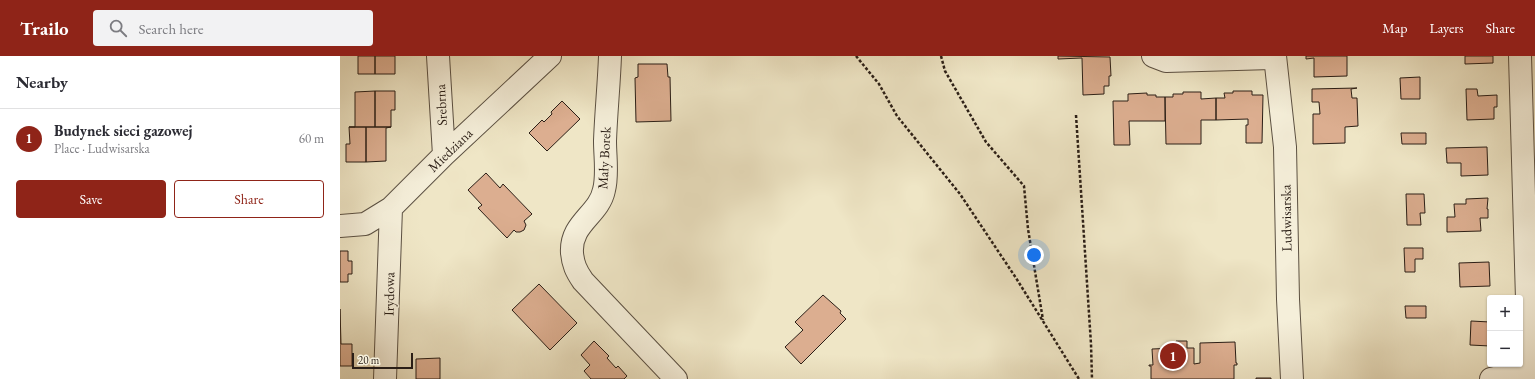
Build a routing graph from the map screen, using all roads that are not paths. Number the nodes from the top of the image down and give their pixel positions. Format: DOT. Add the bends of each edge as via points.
graph roads {
  1 [pos="438,56"];
  2 [pos="550,56"];
  3 [pos="610,56"];
  4 [pos="1153,56"];
  5 [pos="1520,56"];
  6 [pos="1275,57"];
  7 [pos="444,155"];
  8 [pos="391,208"];
  9 [pos="1530,213"];
  10 [pos="340,226"];
  11 [pos="1532,372"];
  12 [pos="385,379"];
  13 [pos="676,379"];
  14 [pos="1292,379"];
  15 [pos="1491,379"];
  1 -- 7 [label="street, Srebrna"];
  2 -- 7 [label="street, Miedziana"];
  3 -- 13 [label="street, Mały Borek" via="605,188 602,198 576,231 573,239 573,258 576,270 583,280"];
  4 -- 6 [label="street, Ludwisarska" via="1166,62"];
  5 -- 9 [label="street"];
  6 -- 14 [label="street, Ludwisarska" via="1285,147"];
  7 -- 8 [label="street, Miedziana"];
  8 -- 10 [label="street, Miedziana" via="365,224"];
  8 -- 12 [label="street, Irydowa"];
  9 -- 11 [label="street"];
  11 -- 15 [label="street"];
}
